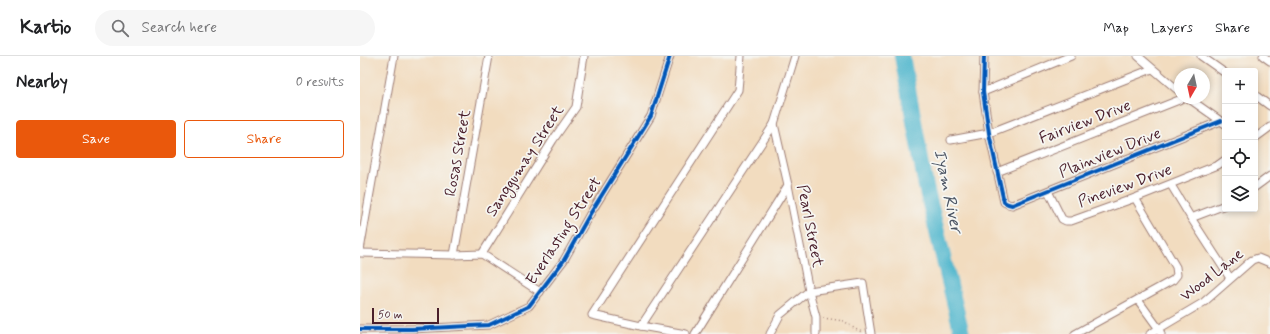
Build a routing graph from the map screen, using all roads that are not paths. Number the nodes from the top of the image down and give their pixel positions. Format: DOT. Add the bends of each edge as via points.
graph roads {
  1 [pos="394,56"];
  2 [pos="489,56"];
  3 [pos="584,56"];
  4 [pos="670,56"];
  5 [pos="741,56"];
  6 [pos="795,56"];
  7 [pos="984,56"];
  8 [pos="1071,56"];
  9 [pos="1138,56"];
  10 [pos="1202,56"];
  11 [pos="1263,56"];
  12 [pos="1270,61"];
  13 [pos="1152,69"];
  14 [pos="1222,71"];
  15 [pos="1174,87"];
  16 [pos="983,92"];
  17 [pos="1258,97"];
  18 [pos="1174,102"];
  19 [pos="1196,104"];
  20 [pos="1270,106"];
  21 [pos="1222,122"];
  22 [pos="1222,123"];
  23 [pos="774,124"];
  24 [pos="1270,127"];
  25 [pos="989,133"];
  26 [pos="1258,136"];
  27 [pos="951,140"];
  28 [pos="1222,162"];
  29 [pos="997,172"];
  30 [pos="1270,176"];
  31 [pos="788,185"];
  32 [pos="1171,185"];
  33 [pos="1258,185"];
  34 [pos="1048,191"];
  35 [pos="1135,198"];
  36 [pos="1222,206"];
  37 [pos="1191,218"];
  38 [pos="360,252"];
  39 [pos="482,254"];
  40 [pos="454,255"];
  41 [pos="1270,263"];
  42 [pos="1230,278"];
  43 [pos="809,291"];
  44 [pos="540,292"];
  45 [pos="1138,300"];
  46 [pos="489,325"];
  47 [pos="641,326"];
  48 [pos="360,329"];
  49 [pos="1160,332"];
  50 [pos="491,334"];
  51 [pos="686,334"];
  52 [pos="695,334"];
  53 [pos="770,334"];
  54 [pos="816,334"];
  55 [pos="871,334"];
  56 [pos="1075,334"];
  57 [pos="1150,334"];
  1 -- 38 [label="street"];
  2 -- 40 [label="street, Rosas Street"];
  3 -- 39 [label="street, Sanggumay Street" via="576,107"];
  4 -- 44 [label="street, Everlasting Street" via="651,116 564,260"];
  5 -- 47 [label="street" via="738,90 592,315"];
  6 -- 23 [label="street"];
  7 -- 16 [label="street"];
  8 -- 16 [label="street"];
  9 -- 13 [label="street"];
  10 -- 14 [label="street"];
  11 -- 12 [label="street"];
  13 -- 15 [label="street"];
  13 -- 25 [label="street"];
  16 -- 25 [label="street"];
  17 -- 20 [label="street"];
  18 -- 29 [label="street, Fairview Drive"];
  19 -- 21 [label="street"];
  22 -- 34 [label="street, Plainview Drive"];
  23 -- 31 [label="street, Pearl Street"];
  23 -- 47 [label="street"];
  24 -- 26 [label="street"];
  25 -- 27 [label="street"];
  25 -- 29 [label="street"];
  28 -- 32 [label="street, Pineview Drive"];
  29 -- 34 [label="street, Plainview Drive" via="1004,202 1008,204 1012,205"];
  30 -- 33 [label="street"];
  31 -- 43 [label="street, Pearl Street"];
  31 -- 52 [label="street"];
  32 -- 35 [label="street, Pineview Drive"];
  32 -- 37 [label="street"];
  34 -- 35 [label="street, Pineview Drive" via="1066,222"];
  35 -- 45 [label="street" via="1178,275"];
  36 -- 37 [label="street"];
  37 -- 42 [label="street"];
  38 -- 40 [label="street"];
  39 -- 40 [label="street"];
  39 -- 44 [label="street"];
  41 -- 42 [label="street, Wood Lane" via="1258,258 1252,260"];
  42 -- 49 [label="street, Wood Lane" via="1204,302"];
  43 -- 53 [label="street" via="780,314"];
  43 -- 54 [label="street, Pearl Street" via="816,317"];
  43 -- 55 [label="street" via="863,283"];
  44 -- 46 [label="street, Everlasting Street" via="529,306"];
  45 -- 49 [label="street"];
  45 -- 56 [label="street"];
  46 -- 48 [label="street, Everlasting Street"];
  46 -- 50 [label="street"];
  47 -- 51 [label="street"];
  49 -- 57 [label="street, Wood Lane"];
}
